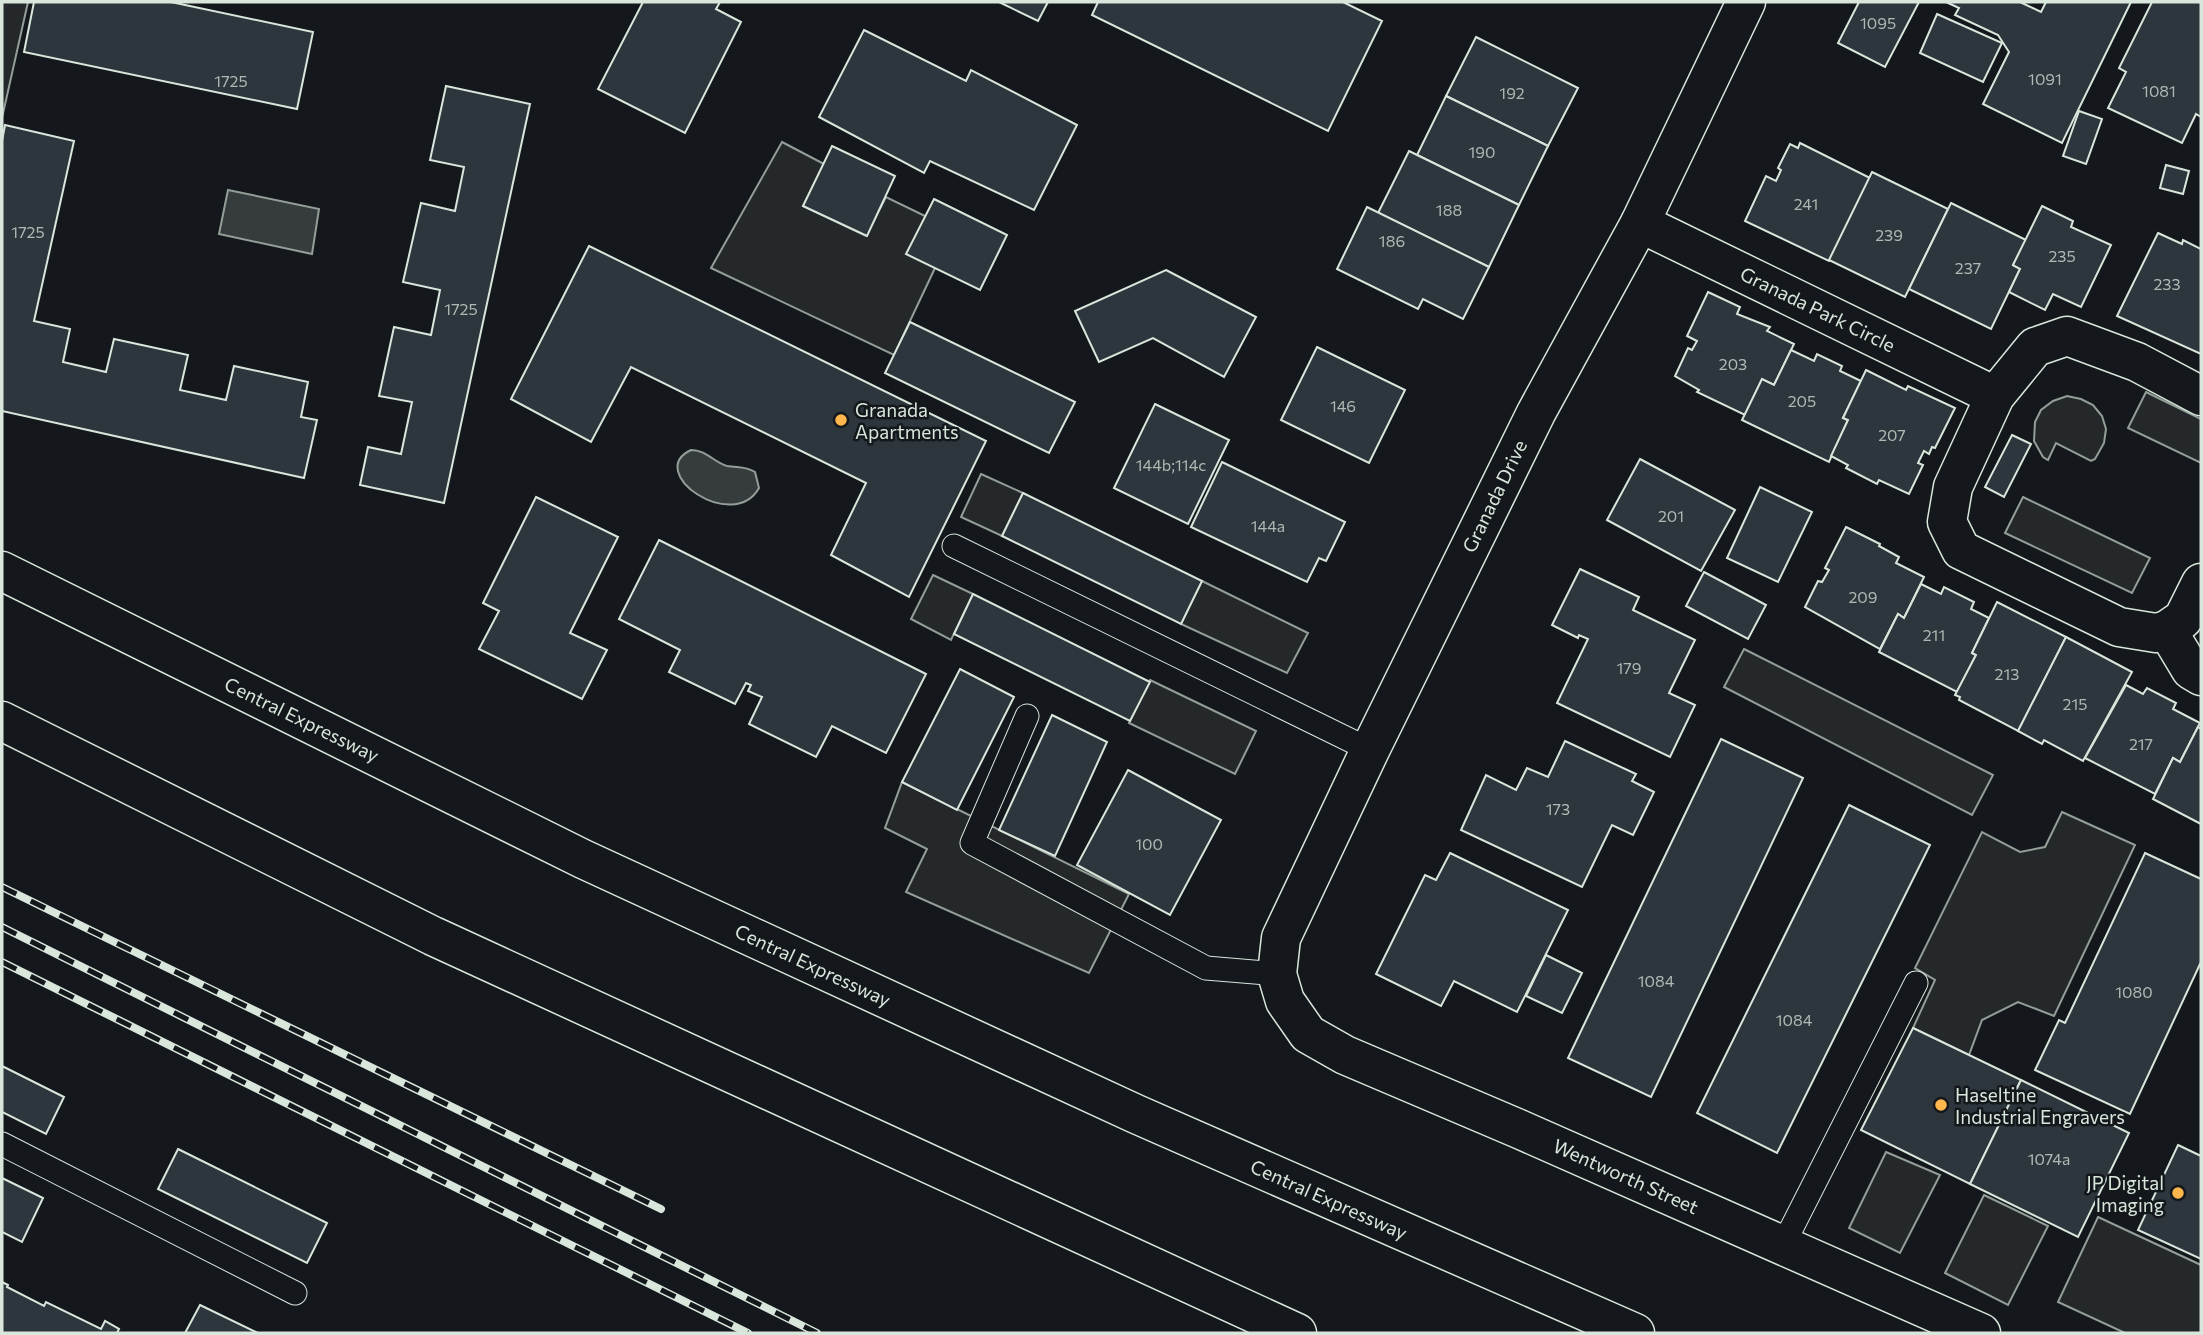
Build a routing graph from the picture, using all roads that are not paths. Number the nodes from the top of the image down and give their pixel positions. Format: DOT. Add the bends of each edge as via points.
graph roads {
  1 [pos="1746,2"];
  2 [pos="1640,223"];
  3 [pos="1995,396"];
  4 [pos="2201,396"];
  5 [pos="954,547"];
  6 [pos="2,571"];
  7 [pos="2201,583"];
  8 [pos="2167,630"];
  9 [pos="2201,676"];
  10 [pos="1027,716"];
  11 [pos="2,721"];
  12 [pos="1370,750"];
  13 [pos="1916,983"];
  14 [pos="1281,988"];
  15 [pos="2,1144"];
  16 [pos="1783,1245"];
  17 [pos="295,1293"];
  18 [pos="1297,1333"];
  19 [pos="1636,1333"];
  20 [pos="1981,1333"];
  1 -- 2 [label="main road, Granada Drive"];
  2 -- 3 [label="main road, Granada Park Circle"];
  2 -- 12 [label="main road, Granada Drive" via="1536,413"];
  3 -- 4 [label="main road" via="2035,347 2067,336 2137,362"];
  3 -- 8 [label="main road" via="1953,487 1947,522 1961,550 2119,627 2156,633"];
  5 -- 12 [label="lane"];
  6 -- 19 [label="main road, Central Expressway" via="596,864 1136,1114"];
  7 -- 8 [label="main road" via="2183,619"];
  8 -- 9 [label="main road" via="2191,670"];
  10 -- 14 [label="lane" via="972,843 1206,968"];
  11 -- 18 [label="main road" via="433,936"];
  12 -- 14 [label="main road, Granada Drive" via="1281,938"];
  13 -- 16 [label="lane"];
  14 -- 16 [label="main road, Wentworth Street" via="1308,1034 1345,1055"];
  15 -- 17 [label="lane"];
  16 -- 20 [label="main road, Wentworth Street"];
}
